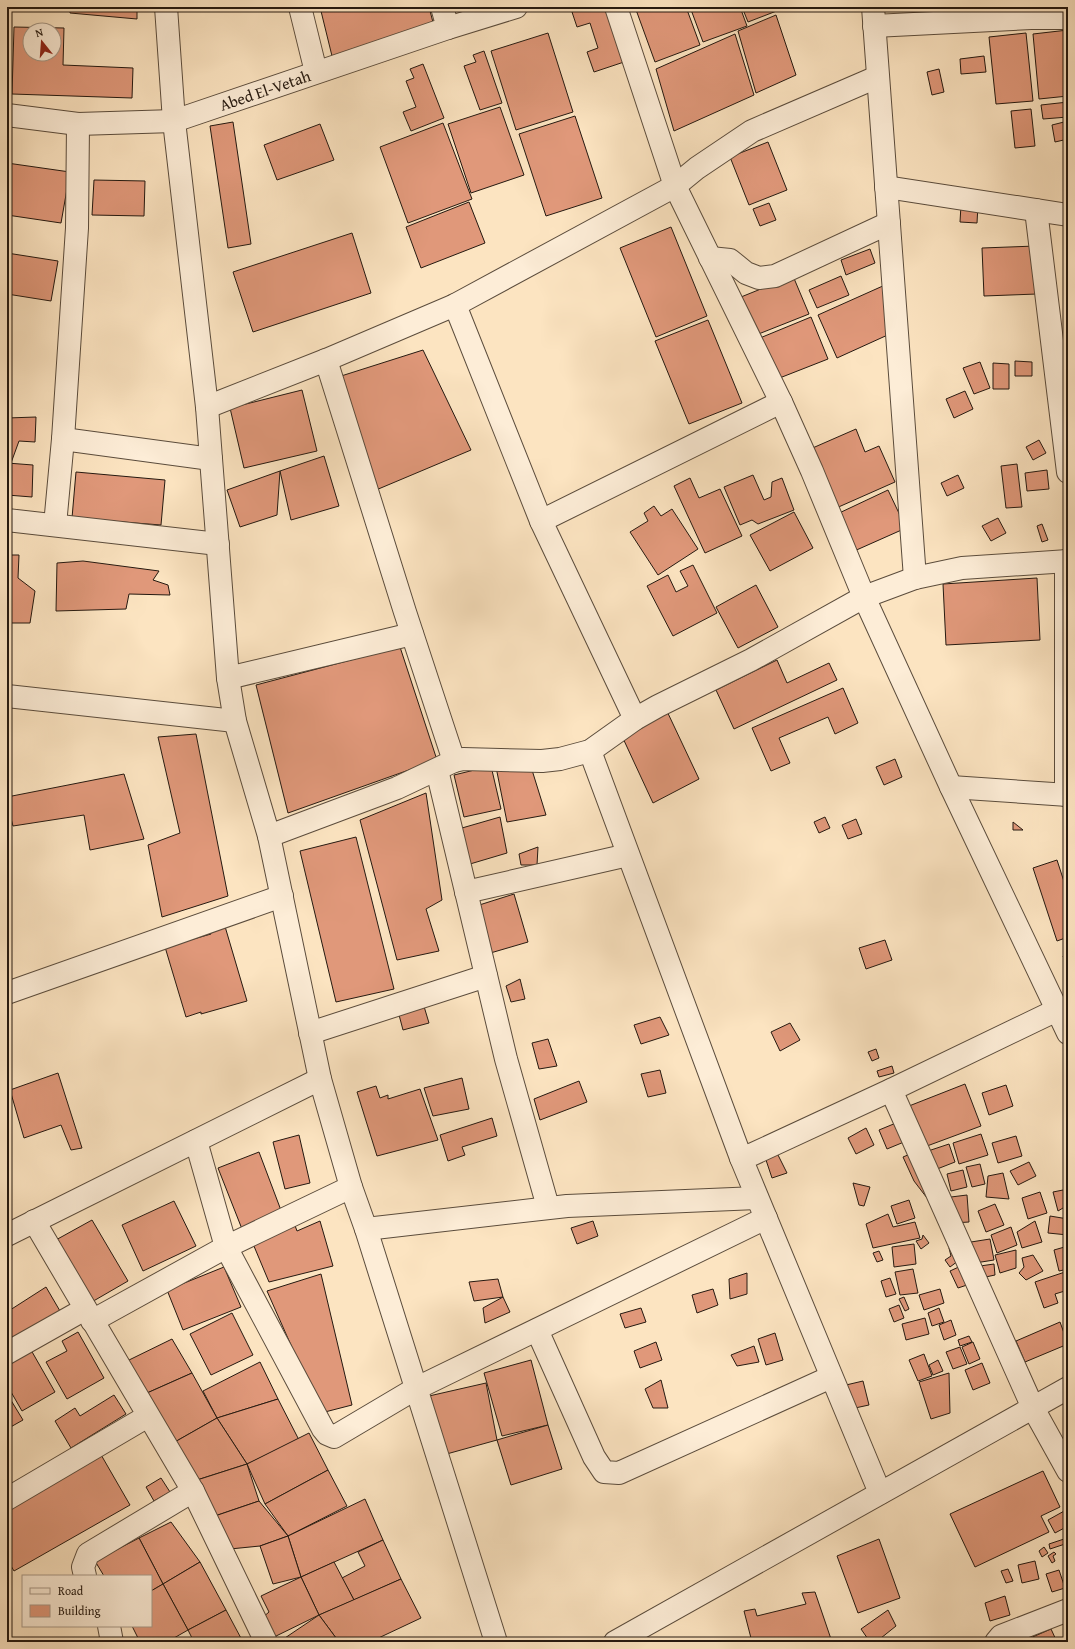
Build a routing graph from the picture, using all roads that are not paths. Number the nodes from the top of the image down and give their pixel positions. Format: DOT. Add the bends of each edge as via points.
graph roads {
  1 [pos="166,7"];
  2 [pos="300,7"];
  3 [pos="442,7"];
  4 [pos="516,7"];
  5 [pos="616,7"];
  6 [pos="1030,12"];
  7 [pos="874,16"];
  8 [pos="1068,18"];
  9 [pos="448,28"];
  10 [pos="316,72"];
  11 [pos="877,77"];
  12 [pos="7,115"];
  13 [pos="174,121"];
  14 [pos="78,124"];
  15 [pos="675,186"];
  16 [pos="886,187"];
  17 [pos="1036,210"];
  18 [pos="1068,215"];
  19 [pos="889,223"];
  20 [pos="710,258"];
  21 [pos="455,305"];
  22 [pos="326,360"];
  23 [pos="781,402"];
  24 [pos="207,406"];
  25 [pos="63,439"];
  26 [pos="211,460"];
  27 [pos="1068,472"];
  28 [pos="7,520"];
  29 [pos="541,521"];
  30 [pos="54,525"];
  31 [pos="218,544"];
  32 [pos="1067,561"];
  33 [pos="915,578"];
  34 [pos="864,597"];
  35 [pos="412,634"];
  36 [pos="228,678"];
  37 [pos="7,696"];
  38 [pos="635,719"];
  39 [pos="235,721"];
  40 [pos="590,751"];
  41 [pos="446,765"];
  42 [pos="951,787"];
  43 [pos="1067,795"];
  44 [pos="269,836"];
  45 [pos="628,855"];
  46 [pos="466,892"];
  47 [pos="282,896"];
  48 [pos="486,976"];
  49 [pos="7,993"];
  50 [pos="1057,1010"];
  51 [pos="310,1033"];
  52 [pos="1068,1033"];
  53 [pos="320,1079"];
  54 [pos="891,1090"];
  55 [pos="196,1141"];
  56 [pos="740,1158"];
  57 [pos="350,1187"];
  58 [pos="757,1198"];
  59 [pos="548,1207"];
  60 [pos="766,1218"];
  61 [pos="34,1221"];
  62 [pos="366,1229"];
  63 [pos="7,1234"];
  64 [pos="226,1247"];
  65 [pos="89,1315"];
  66 [pos="537,1330"];
  67 [pos="7,1353"];
  68 [pos="831,1377"];
  69 [pos="1068,1388"];
  70 [pos="415,1389"];
  71 [pos="1033,1408"];
  72 [pos="148,1416"];
  73 [pos="1068,1471"];
  74 [pos="193,1491"];
  75 [pos="880,1493"];
  76 [pos="7,1499"];
  77 [pos="85,1575"];
  78 [pos="1068,1610"];
  79 [pos="109,1627"];
  80 [pos="112,1642"];
  81 [pos="266,1642"];
  82 [pos="496,1642"];
  83 [pos="615,1642"];
  84 [pos="996,1642"];
  1 -- 13 [label="street"];
  2 -- 10 [label="street"];
  3 -- 9 [label="street"];
  4 -- 9 [label="street, Abed El-Vetah"];
  5 -- 15 [label="street"];
  6 -- 7 [label="street"];
  6 -- 8 [label="street"];
  7 -- 11 [label="street"];
  9 -- 10 [label="street, Abed El-Vetah"];
  10 -- 13 [label="street, Abed El-Vetah"];
  11 -- 15 [label="street" via="752,131"];
  11 -- 16 [label="street"];
  12 -- 14 [label="street, Abed El-Vetah"];
  13 -- 14 [label="street, Abed El-Vetah"];
  13 -- 24 [label="street"];
  14 -- 25 [label="street" via="77,228"];
  15 -- 20 [label="street"];
  15 -- 21 [label="street"];
  16 -- 17 [label="street"];
  16 -- 19 [label="street"];
  17 -- 18 [label="street"];
  17 -- 27 [label="street"];
  19 -- 20 [label="street" via="775,276 759,278 746,273 730,260"];
  19 -- 33 [label="street"];
  20 -- 23 [label="street"];
  21 -- 22 [label="street"];
  21 -- 29 [label="street"];
  22 -- 24 [label="street"];
  22 -- 35 [label="street"];
  23 -- 29 [label="street"];
  23 -- 34 [label="street"];
  24 -- 26 [label="street"];
  25 -- 26 [label="street"];
  25 -- 30 [label="street"];
  26 -- 31 [label="street"];
  28 -- 30 [label="street"];
  29 -- 38 [label="street"];
  30 -- 31 [label="street"];
  31 -- 36 [label="street"];
  32 -- 33 [label="street" via="962,568"];
  32 -- 43 [label="street"];
  33 -- 34 [label="street"];
  34 -- 38 [label="street" via="751,660"];
  34 -- 42 [label="street"];
  35 -- 36 [label="street"];
  35 -- 41 [label="street"];
  36 -- 39 [label="street"];
  37 -- 39 [label="street"];
  38 -- 40 [label="street"];
  39 -- 44 [label="street"];
  40 -- 41 [label="street" via="542,762 463,759"];
  40 -- 45 [label="street"];
  41 -- 44 [label="street" via="389,791"];
  41 -- 46 [label="street"];
  42 -- 43 [label="street"];
  42 -- 50 [label="street"];
  44 -- 47 [label="street"];
  45 -- 46 [label="street"];
  45 -- 56 [label="street"];
  46 -- 48 [label="street"];
  47 -- 49 [label="street"];
  47 -- 51 [label="street"];
  48 -- 51 [label="street"];
  48 -- 59 [label="street" via="506,1059"];
  50 -- 52 [label="street"];
  50 -- 54 [label="street"];
  51 -- 53 [label="street"];
  53 -- 55 [label="street"];
  53 -- 57 [label="street"];
  54 -- 56 [label="street"];
  54 -- 71 [label="street"];
  55 -- 61 [label="street"];
  55 -- 64 [label="street"];
  56 -- 58 [label="street"];
  57 -- 62 [label="street"];
  57 -- 64 [label="street"];
  58 -- 59 [label="street"];
  58 -- 60 [label="street"];
  59 -- 62 [label="street"];
  60 -- 66 [label="street"];
  60 -- 68 [label="street"];
  61 -- 63 [label="street"];
  61 -- 65 [label="street"];
  62 -- 70 [label="street"];
  64 -- 65 [label="street"];
  64 -- 70 [label="street" via="327,1434 334,1437"];
  65 -- 67 [label="street"];
  65 -- 72 [label="street"];
  66 -- 68 [label="street" via="594,1457 604,1472 619,1473"];
  66 -- 70 [label="street"];
  68 -- 75 [label="street"];
  69 -- 71 [label="street"];
  70 -- 82 [label="street"];
  71 -- 73 [label="street"];
  71 -- 75 [label="street"];
  72 -- 74 [label="street"];
  72 -- 76 [label="street"];
  74 -- 77 [label="street" via="88,1554 84,1567"];
  74 -- 81 [label="street"];
  75 -- 83 [label="street"];
  78 -- 84 [label="street" via="1001,1636"];
  79 -- 80 [label="street"];
}
